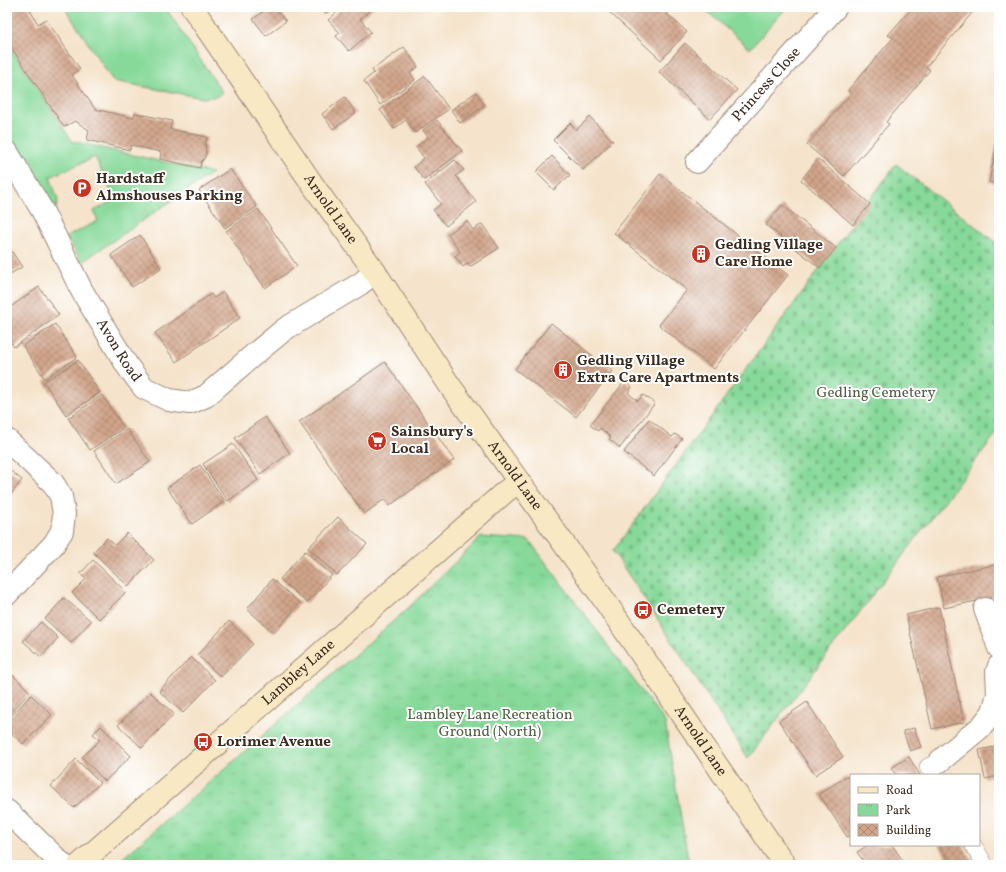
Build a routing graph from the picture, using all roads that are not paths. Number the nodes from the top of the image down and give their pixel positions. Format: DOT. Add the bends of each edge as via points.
graph roads {
  1 [pos="192,7"];
  2 [pos="836,7"];
  3 [pos="7,152"];
  4 [pos="697,162"];
  5 [pos="375,272"];
  6 [pos="7,440"];
  7 [pos="519,482"];
  8 [pos="7,594"];
  9 [pos="985,610"];
  10 [pos="999,648"];
  11 [pos="999,666"];
  12 [pos="936,768"];
  13 [pos="7,811"];
  14 [pos="974,846"];
  15 [pos="983,862"];
  16 [pos="63,865"];
  17 [pos="79,865"];
  18 [pos="785,865"];
  1 -- 5 [label="street, Arnold Lane"];
  2 -- 4 [label="street, Princess Close"];
  3 -- 5 [label="street, Avon Road" via="42,210 82,291 128,366 144,388 169,400 190,403 206,396 285,329 360,284"];
  5 -- 7 [label="street, Arnold Lane" via="450,386"];
  6 -- 8 [label="street" via="54,483 61,496 64,514 62,531 54,544"];
  7 -- 17 [label="street, Lambley Lane"];
  7 -- 18 [label="street, Arnold Lane" via="598,591"];
  9 -- 10 [label="street"];
  11 -- 12 [label="street" via="998,694 993,712 982,726"];
  13 -- 16 [label="street"];
  14 -- 15 [label="lane"];
}
